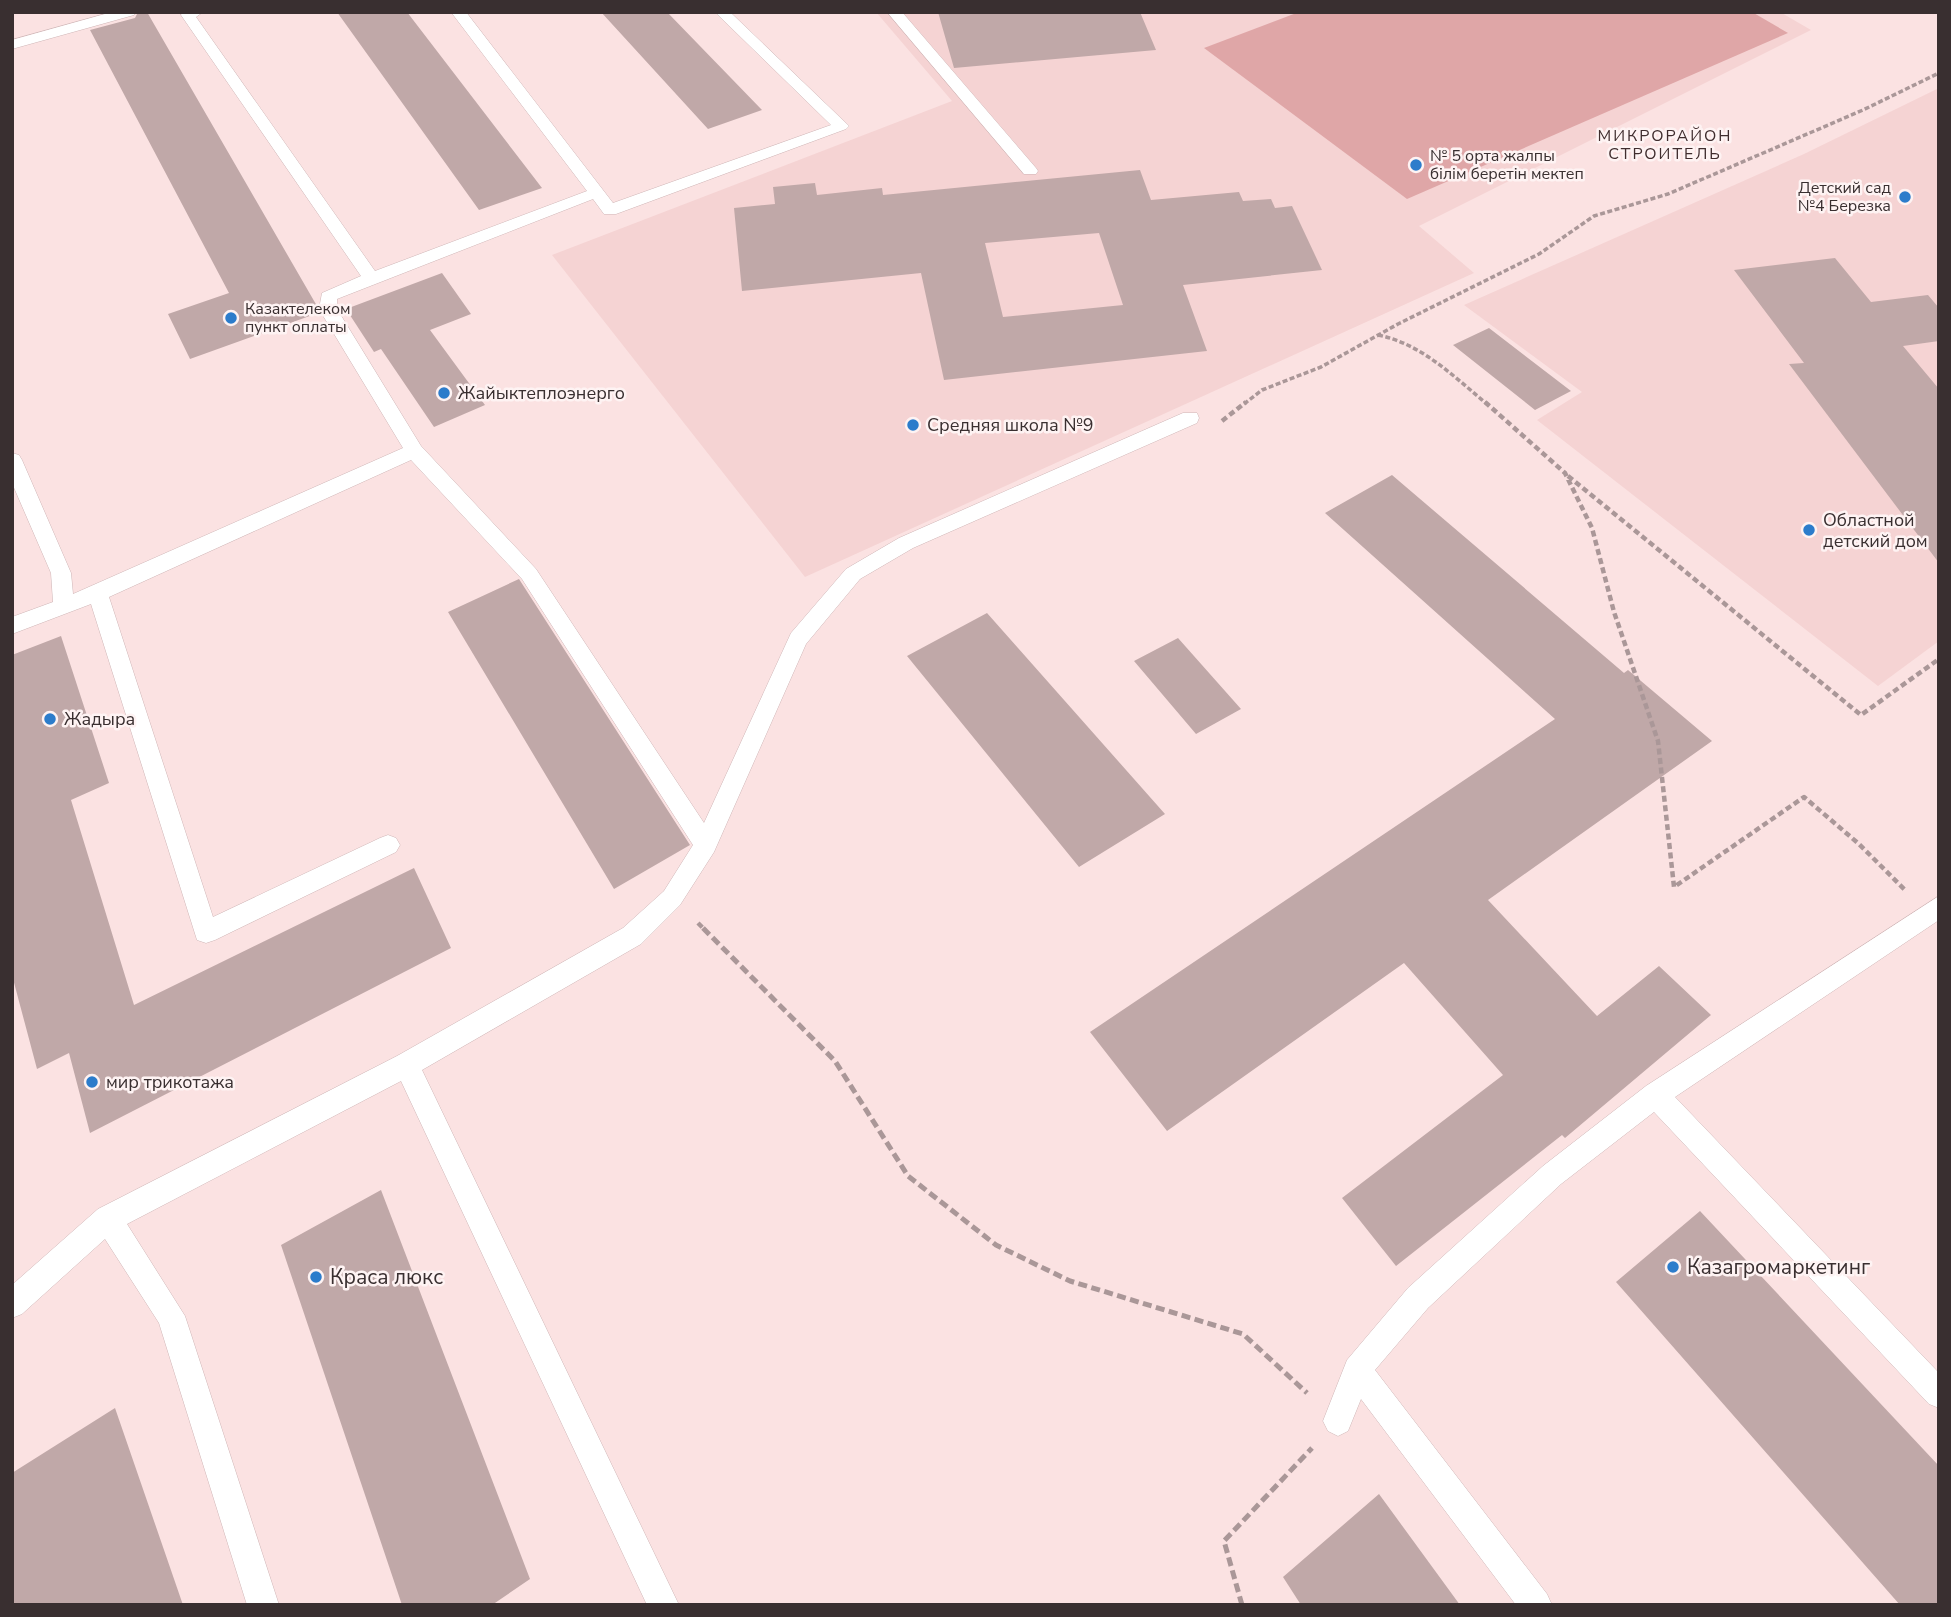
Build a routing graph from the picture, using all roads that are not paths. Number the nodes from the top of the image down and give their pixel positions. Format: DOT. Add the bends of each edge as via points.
graph roads {
  1 [pos="129,12"];
  2 [pos="196,12"];
  3 [pos="458,12"];
  4 [pos="722,12"];
  5 [pos="894,12"];
  6 [pos="12,44"];
  7 [pos="1030,172"];
  8 [pos="595,193"];
  9 [pos="371,278"];
  10 [pos="1190,418"];
  11 [pos="414,452"];
  12 [pos="12,460"];
  13 [pos="98,593"];
  14 [pos="64,606"];
  15 [pos="12,626"];
  16 [pos="388,845"];
  17 [pos="706,845"];
  18 [pos="1933,909"];
  19 [pos="406,1065"];
  20 [pos="1656,1095"];
  21 [pos="108,1219"];
  22 [pos="12,1304"];
  23 [pos="1357,1370"];
  24 [pos="1939,1394"];
  25 [pos="1338,1421"];
  26 [pos="263,1605"];
  27 [pos="663,1605"];
  28 [pos="1536,1605"];
  1 -- 6 [label="lane"];
  2 -- 9 [label="lane" via="188,15"];
  3 -- 8 [label="lane"];
  4 -- 8 [label="lane" via="841,126 610,210"];
  5 -- 7 [label="lane"];
  8 -- 9 [label="lane"];
  9 -- 11 [label="lane" via="328,297 328,309"];
  10 -- 17 [label="lane" via="906,544 853,574 798,639"];
  11 -- 13 [label="lane"];
  11 -- 17 [label="lane" via="529,574"];
  12 -- 14 [label="lane" via="61,573"];
  13 -- 14 [label="lane"];
  13 -- 16 [label="lane" via="206,932"];
  14 -- 15 [label="lane"];
  17 -- 19 [label="lane" via="672,898 632,936"];
  18 -- 20 [label="lane"];
  19 -- 21 [label="lane"];
  19 -- 27 [label="lane"];
  20 -- 23 [label="lane" via="1552,1175 1418,1298"];
  20 -- 24 [label="lane"];
  21 -- 22 [label="lane"];
  21 -- 26 [label="lane" via="171,1316"];
  23 -- 25 [label="lane"];
  23 -- 28 [label="lane"];
}
